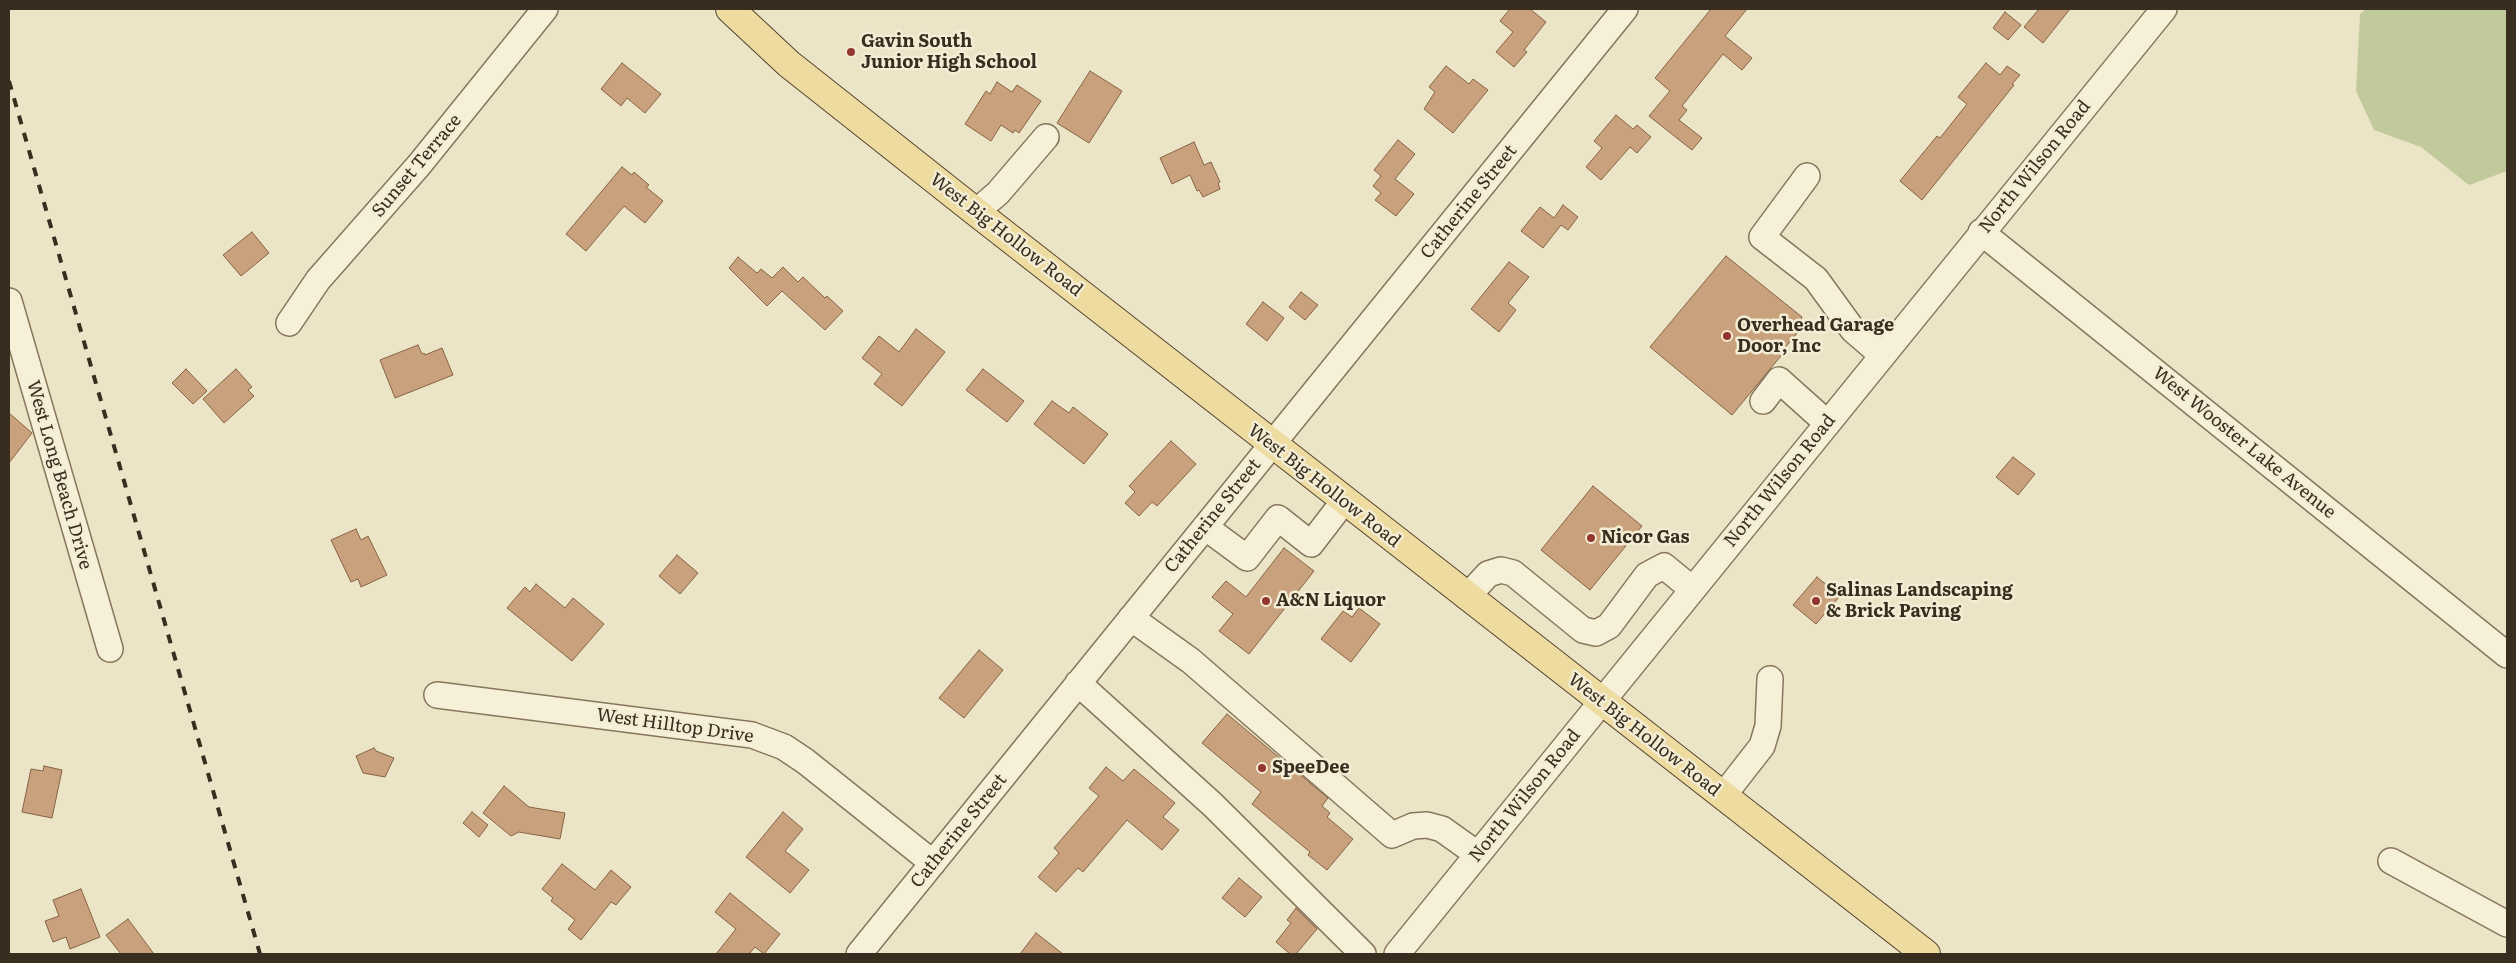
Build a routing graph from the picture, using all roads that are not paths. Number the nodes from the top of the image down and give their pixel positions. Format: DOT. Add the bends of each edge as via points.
graph roads {
  1 [pos="545,9"];
  2 [pos="1626,9"];
  3 [pos="2158,11"];
  4 [pos="741,12"];
  5 [pos="1046,137"];
  6 [pos="1807,176"];
  7 [pos="976,212"];
  8 [pos="1982,232"];
  9 [pos="9,301"];
  10 [pos="289,323"];
  11 [pos="1882,355"];
  12 [pos="1763,401"];
  13 [pos="1827,422"];
  14 [pos="1271,445"];
  15 [pos="1344,501"];
  16 [pos="1205,526"];
  17 [pos="1692,589"];
  18 [pos="1467,597"];
  19 [pos="1131,618"];
  20 [pos="110,648"];
  21 [pos="2507,655"];
  22 [pos="1770,679"];
  23 [pos="1078,683"];
  24 [pos="437,696"];
  25 [pos="1601,701"];
  26 [pos="1723,796"];
  27 [pos="1478,854"];
  28 [pos="2391,861"];
  29 [pos="933,863"];
  30 [pos="2507,924"];
  31 [pos="859,954"];
  32 [pos="1363,954"];
  33 [pos="1397,954"];
  34 [pos="1926,954"];
  1 -- 10 [label="street, Sunset Terrace" via="413,173 318,280"];
  2 -- 14 [label="street, Catherine Street"];
  3 -- 8 [label="street, North Wilson Road"];
  4 -- 7 [label="main road, West Big Hollow Road" via="789,64"];
  5 -- 7 [label="street" via="998,193"];
  6 -- 11 [label="street" via="1762,237 1816,279 1854,330"];
  7 -- 14 [label="main road, West Big Hollow Road"];
  8 -- 11 [label="street, North Wilson Road"];
  8 -- 21 [label="street, West Wooster Lake Avenue"];
  9 -- 20 [label="street, West Long Beach Drive"];
  11 -- 13 [label="street, North Wilson Road"];
  12 -- 13 [label="street" via="1779,380"];
  13 -- 17 [label="street, North Wilson Road"];
  14 -- 15 [label="main road, West Big Hollow Road"];
  14 -- 16 [label="street, Catherine Street"];
  15 -- 16 [label="street" via="1311,544 1278,518 1247,558"];
  15 -- 18 [label="main road, West Big Hollow Road"];
  16 -- 19 [label="street, Catherine Street"];
  17 -- 18 [label="street" via="1664,566 1647,575 1609,626 1596,633 1583,630 1513,573 1501,570 1488,574"];
  17 -- 25 [label="street, North Wilson Road"];
  18 -- 25 [label="main road, West Big Hollow Road"];
  19 -- 23 [label="street, Catherine Street"];
  19 -- 27 [label="street" via="1191,661 1392,835 1413,826 1427,825 1442,829"];
  22 -- 26 [label="street" via="1768,726 1762,746"];
  23 -- 29 [label="street, Catherine Street"];
  23 -- 32 [label="street" via="1214,805"];
  24 -- 29 [label="street, West Hilltop Drive" via="752,734 784,747 805,761"];
  25 -- 26 [label="main road, West Big Hollow Road"];
  25 -- 27 [label="street, North Wilson Road"];
  26 -- 34 [label="main road, West Big Hollow Road"];
  27 -- 33 [label="street, North Wilson Road"];
  28 -- 30 [label="street"];
  29 -- 31 [label="street, Catherine Street"];
}
